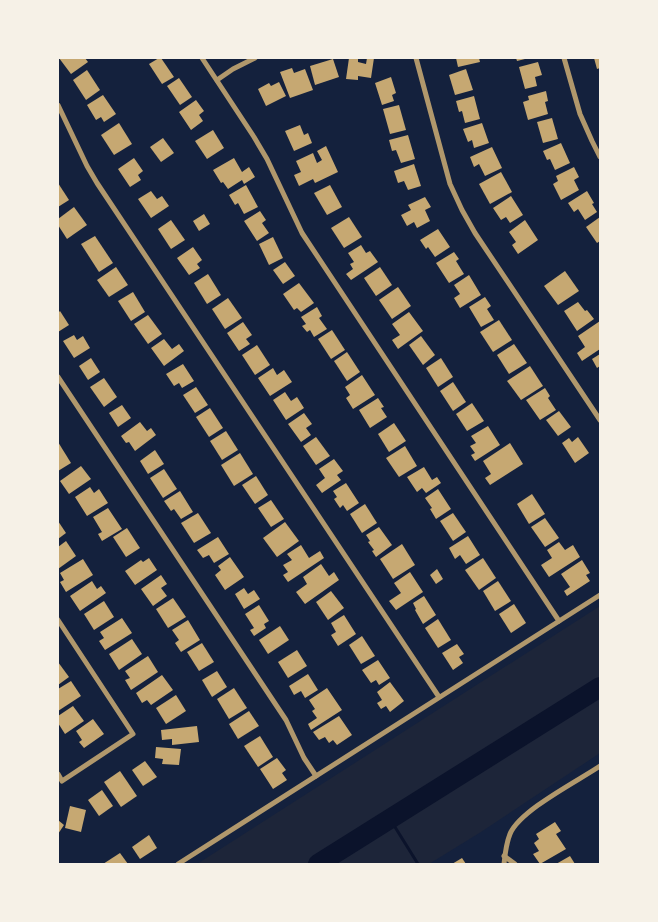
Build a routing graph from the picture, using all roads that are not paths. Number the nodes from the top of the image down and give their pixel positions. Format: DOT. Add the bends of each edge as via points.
graph roads {
  1 [pos="202,58"];
  2 [pos="255,58"];
  3 [pos="416,58"];
  4 [pos="564,58"];
  5 [pos="217,80"];
  6 [pos="58,105"];
  7 [pos="600,157"];
  8 [pos="58,377"];
  9 [pos="600,420"];
  10 [pos="600,594"];
  11 [pos="58,620"];
  12 [pos="559,621"];
  13 [pos="439,697"];
  14 [pos="600,766"];
  15 [pos="58,774"];
  16 [pos="316,776"];
  17 [pos="504,856"];
  18 [pos="178,864"];
  19 [pos="504,864"];
  20 [pos="515,864"];
  1 -- 5 [label="street"];
  2 -- 5 [label="street"];
  3 -- 9 [label="street" via="450,184 462,210 474,233"];
  4 -- 7 [label="street" via="580,114"];
  5 -- 12 [label="street" via="267,159 302,233"];
  6 -- 13 [label="street" via="97,183"];
  8 -- 16 [label="street" via="286,720"];
  10 -- 12 [label="street"];
  11 -- 15 [label="street" via="133,734 62,781"];
  12 -- 13 [label="street"];
  13 -- 16 [label="street"];
  14 -- 17 [label="street" via="520,819 510,832"];
  16 -- 18 [label="street"];
  17 -- 19 [label="street"];
  17 -- 20 [label="street"];
}
